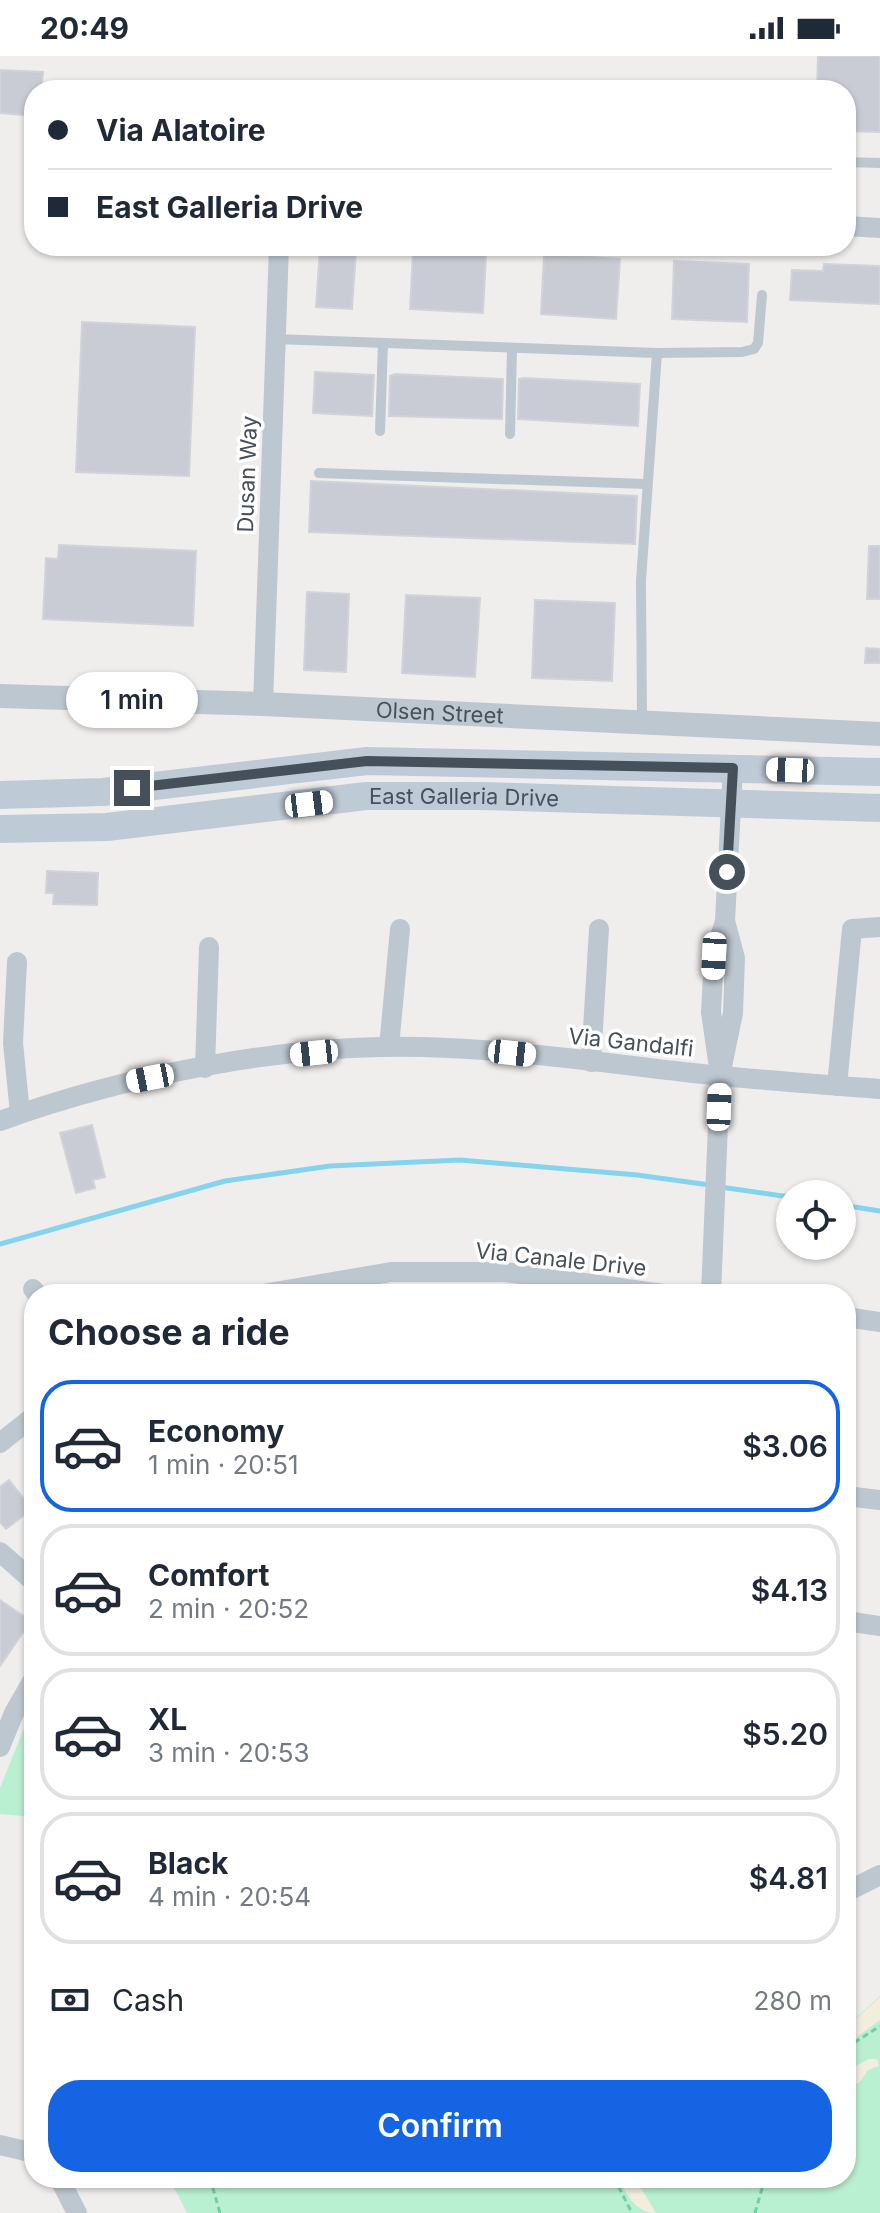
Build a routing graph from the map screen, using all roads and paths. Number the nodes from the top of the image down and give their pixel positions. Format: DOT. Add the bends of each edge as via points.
graph roads {
  1 [pos="856,162"];
  2 [pos="880,163"];
  3 [pos="856,227"];
  4 [pos="880,228"];
  5 [pos="279,256"];
  6 [pos="762,295"];
  7 [pos="275,339"];
  8 [pos="383,343"];
  9 [pos="512,348"];
  10 [pos="657,353"];
  11 [pos="380,431"];
  12 [pos="510,434"];
  13 [pos="319,473"];
  14 [pos="647,484"];
  15 [pos="0,696"];
  16 [pos="263,704"];
  17 [pos="642,724"];
  18 [pos="880,734"];
  19 [pos="733,768"];
  20 [pos="880,772"];
  21 [pos="0,795"];
  22 [pos="731,802"];
  23 [pos="880,808"];
  24 [pos="0,829"];
  25 [pos="880,927"];
  26 [pos="400,929"];
  27 [pos="599,929"];
  28 [pos="209,947"];
  29 [pos="17,962"];
  30 [pos="389,1047"];
  31 [pos="591,1062"];
  32 [pos="205,1068"];
  33 [pos="720,1076"];
  34 [pos="837,1086"];
  35 [pos="880,1089"];
  36 [pos="20,1113"];
  37 [pos="0,1121"];
  38 [pos="321,1284"];
  39 [pos="592,1284"];
  40 [pos="711,1284"];
  41 [pos="856,1318"];
  42 [pos="880,1322"];
  43 [pos="24,1424"];
  44 [pos="0,1443"];
  45 [pos="856,1497"];
  46 [pos="880,1500"];
  47 [pos="0,1552"];
  48 [pos="24,1573"];
  49 [pos="856,1622"];
  50 [pos="880,1626"];
  51 [pos="24,1696"];
  52 [pos="0,1747"];
  53 [pos="880,1875"];
  54 [pos="856,1887"];
  55 [pos="880,2026"];
  56 [pos="856,2042"];
  57 [pos="0,2145"];
  58 [pos="24,2151"];
  59 [pos="64,2188"];
  60 [pos="213,2188"];
  61 [pos="619,2188"];
  62 [pos="762,2188"];
  63 [pos="77,2213"];
  64 [pos="220,2213"];
  65 [pos="632,2213"];
  66 [pos="755,2213"];
  1 -- 2 [label="lane"];
  3 -- 4 [label="street"];
  5 -- 7 [label="street, Dusan Way"];
  6 -- 10 [label="lane" via="754,349"];
  7 -- 8 [label="lane"];
  7 -- 16 [label="street, Dusan Way"];
  8 -- 9 [label="lane"];
  8 -- 11 [label="lane"];
  9 -- 10 [label="lane"];
  9 -- 12 [label="lane"];
  10 -- 14 [label="lane"];
  13 -- 14 [label="lane"];
  14 -- 17 [label="lane"];
  15 -- 16 [label="street, Olsen Street"];
  16 -- 17 [label="street, Olsen Street"];
  17 -- 18 [label="street, Olsen Street"];
  19 -- 20 [label="main road, East Galleria Drive"];
  19 -- 21 [label="main road, East Galleria Drive" via="367,761 103,792"];
  19 -- 22 [label="street"];
  22 -- 23 [label="main road, East Galleria Drive"];
  22 -- 24 [label="main road, East Galleria Drive" via="366,796 107,827"];
  22 -- 33 [label="street" via="725,921 714,956 711,1012"];
  25 -- 34 [label="street" via="852,929"];
  26 -- 30 [label="street"];
  27 -- 31 [label="street"];
  28 -- 32 [label="street"];
  29 -- 36 [label="street" via="13,1043"];
  30 -- 31 [label="street, Via Gandalfi"];
  30 -- 32 [label="street, Via Gandalfi"];
  31 -- 33 [label="street, Via Gandalfi"];
  32 -- 36 [label="street, Via Gandalfi" via="95,1089"];
  33 -- 34 [label="street, Via Gandalfi"];
  33 -- 40 [label="street"];
  34 -- 35 [label="street, Via Gandalfi"];
  36 -- 37 [label="street, Via Gandalfi"];
  38 -- 39 [label="street, Via Canale Drive" via="391,1272 506,1272"];
  41 -- 42 [label="street"];
  43 -- 44 [label="street"];
  45 -- 46 [label="street"];
  47 -- 48 [label="street"];
  49 -- 50 [label="street"];
  51 -- 52 [label="street"];
  53 -- 54 [label="street"];
  55 -- 56 [label="path"];
  57 -- 58 [label="street"];
  59 -- 63 [label="street"];
  60 -- 64 [label="path"];
  61 -- 65 [label="path"];
  62 -- 66 [label="path"];
}
